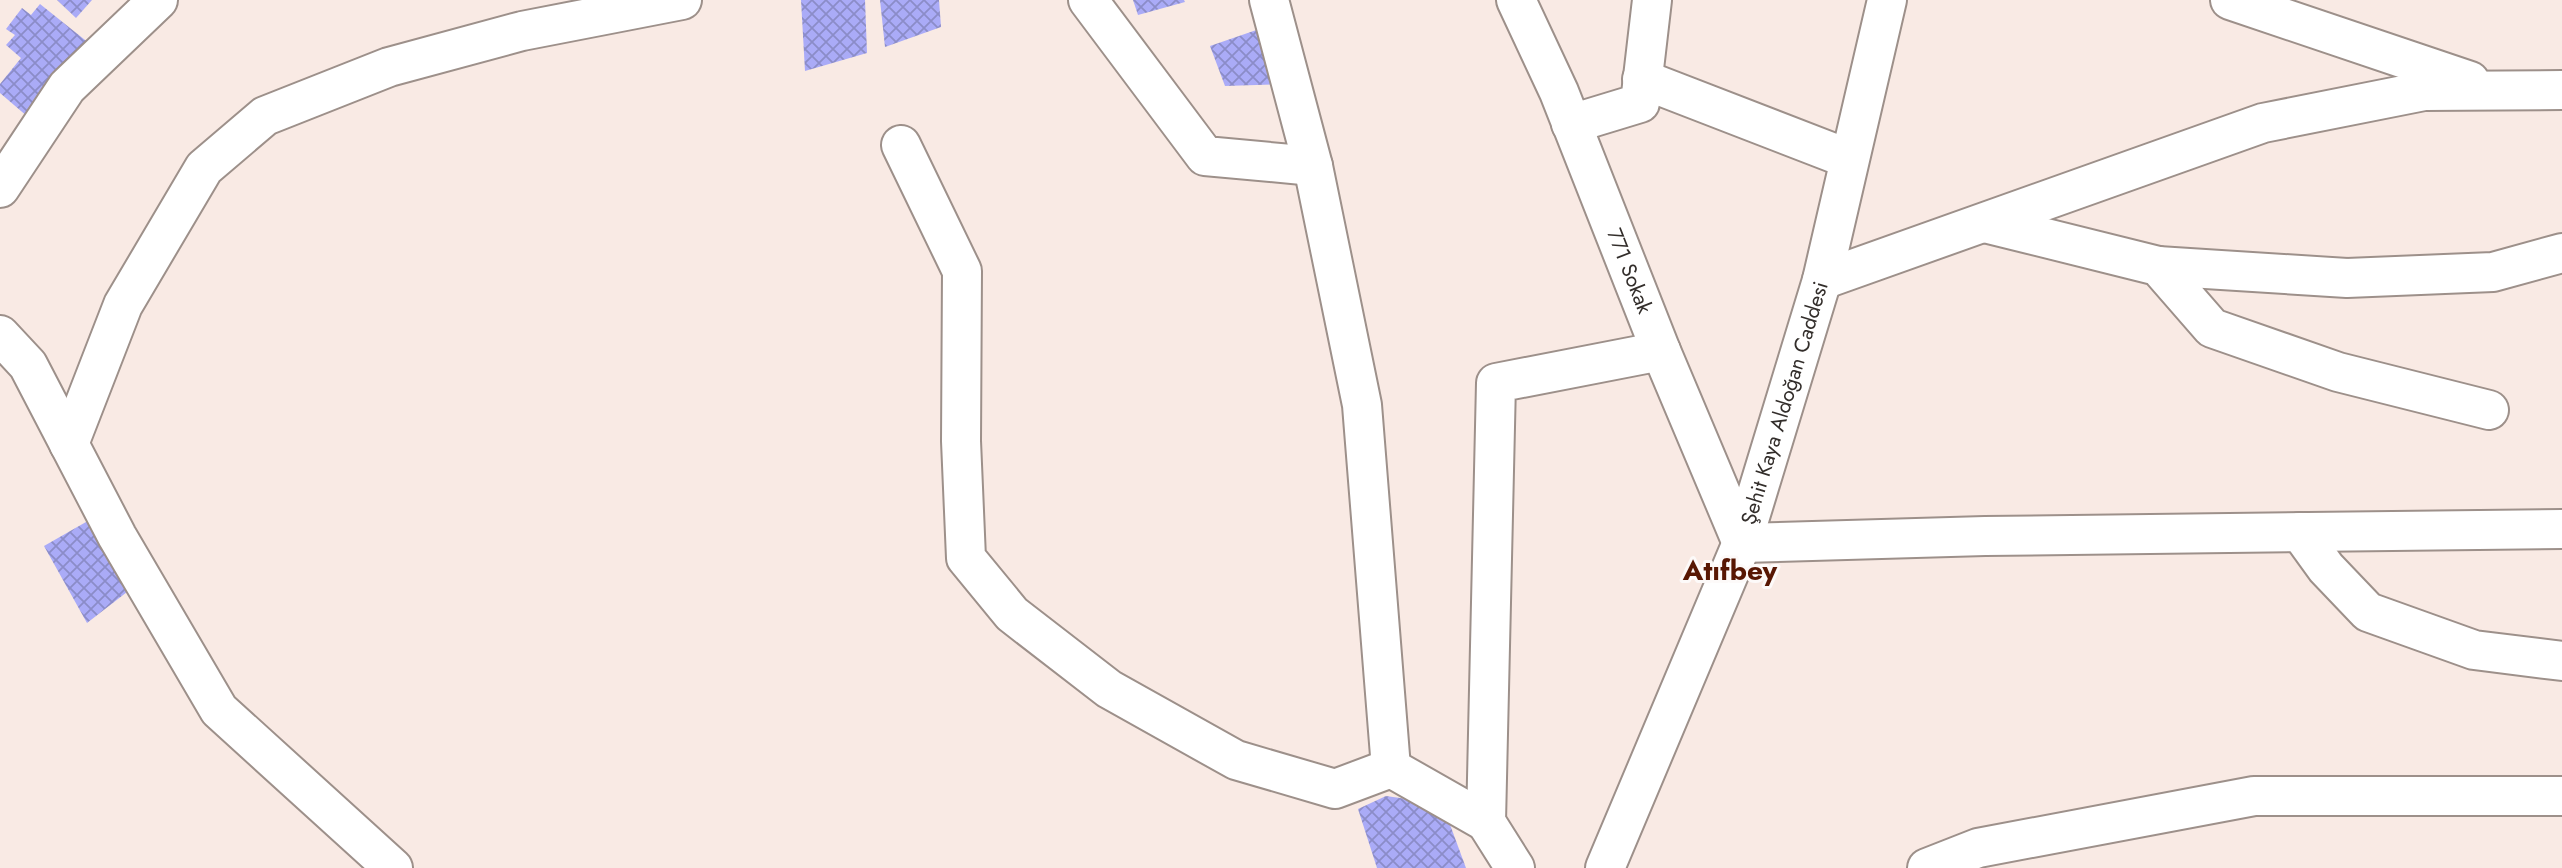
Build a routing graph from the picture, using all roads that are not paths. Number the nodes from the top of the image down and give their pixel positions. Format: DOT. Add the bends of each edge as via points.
graph roads {
  1 [pos="158,0"];
  2 [pos="682,0"];
  3 [pos="1088,0"];
  4 [pos="1269,0"];
  5 [pos="1516,0"];
  6 [pos="1651,0"];
  7 [pos="1887,0"];
  8 [pos="2230,0"];
  9 [pos="1642,79"];
  10 [pos="2496,90"];
  11 [pos="2562,90"];
  12 [pos="1571,124"];
  13 [pos="901,145"];
  14 [pos="1849,159"];
  15 [pos="1313,166"];
  16 [pos="0,188"];
  17 [pos="1985,223"];
  18 [pos="2562,253"];
  19 [pos="2158,266"];
  20 [pos="1822,280"];
  21 [pos="0,335"];
  22 [pos="1661,351"];
  23 [pos="2489,410"];
  24 [pos="69,444"];
  25 [pos="2562,528"];
  26 [pos="2300,532"];
  27 [pos="1742,543"];
  28 [pos="2562,661"];
  29 [pos="1391,768"];
  30 [pos="2562,796"];
  31 [pos="1486,822"];
  32 [pos="393,868"];
  33 [pos="1515,868"];
  34 [pos="1605,868"];
  35 [pos="1927,868"];
  1 -- 16 [label="street" via="67,87"];
  2 -- 24 [label="street" via="522,31 389,67 265,116 204,168 190,191 123,305"];
  3 -- 15 [label="street" via="1205,156"];
  4 -- 15 [label="street"];
  5 -- 12 [label="street, 771 Sokak"];
  6 -- 9 [label="street"];
  7 -- 14 [label="street, Şehit Kaya Aldoğan Caddesi"];
  8 -- 10 [label="street"];
  9 -- 12 [label="street" via="1640,103"];
  9 -- 14 [label="street"];
  10 -- 11 [label="street"];
  10 -- 17 [label="street" via="2424,91 2263,123"];
  12 -- 22 [label="street, 771 Sokak"];
  13 -- 29 [label="street" via="962,271 966,558 1012,614 1109,689 1236,760 1335,789"];
  14 -- 20 [label="street, Şehit Kaya Aldoğan Caddesi"];
  15 -- 29 [label="street" via="1362,405"];
  17 -- 19 [label="street"];
  17 -- 20 [label="street"];
  18 -- 19 [label="street" via="2493,272 2347,278"];
  19 -- 23 [label="street" via="2212,328 2338,372"];
  20 -- 27 [label="street, Şehit Kaya Aldoğan Caddesi"];
  21 -- 24 [label="street" via="28,365"];
  22 -- 27 [label="street, 771 Sokak"];
  22 -- 31 [label="street" via="1496,383"];
  24 -- 32 [label="street" via="219,710"];
  25 -- 26 [label="street"];
  26 -- 27 [label="street"];
  26 -- 28 [label="street" via="2326,568 2368,612 2474,650"];
  27 -- 34 [label="street, Şehit Kaya Aldoğan Caddesi"];
  29 -- 31 [label="street"];
  30 -- 35 [label="street" via="2254,796 1978,848"];
  31 -- 33 [label="street"];
}
